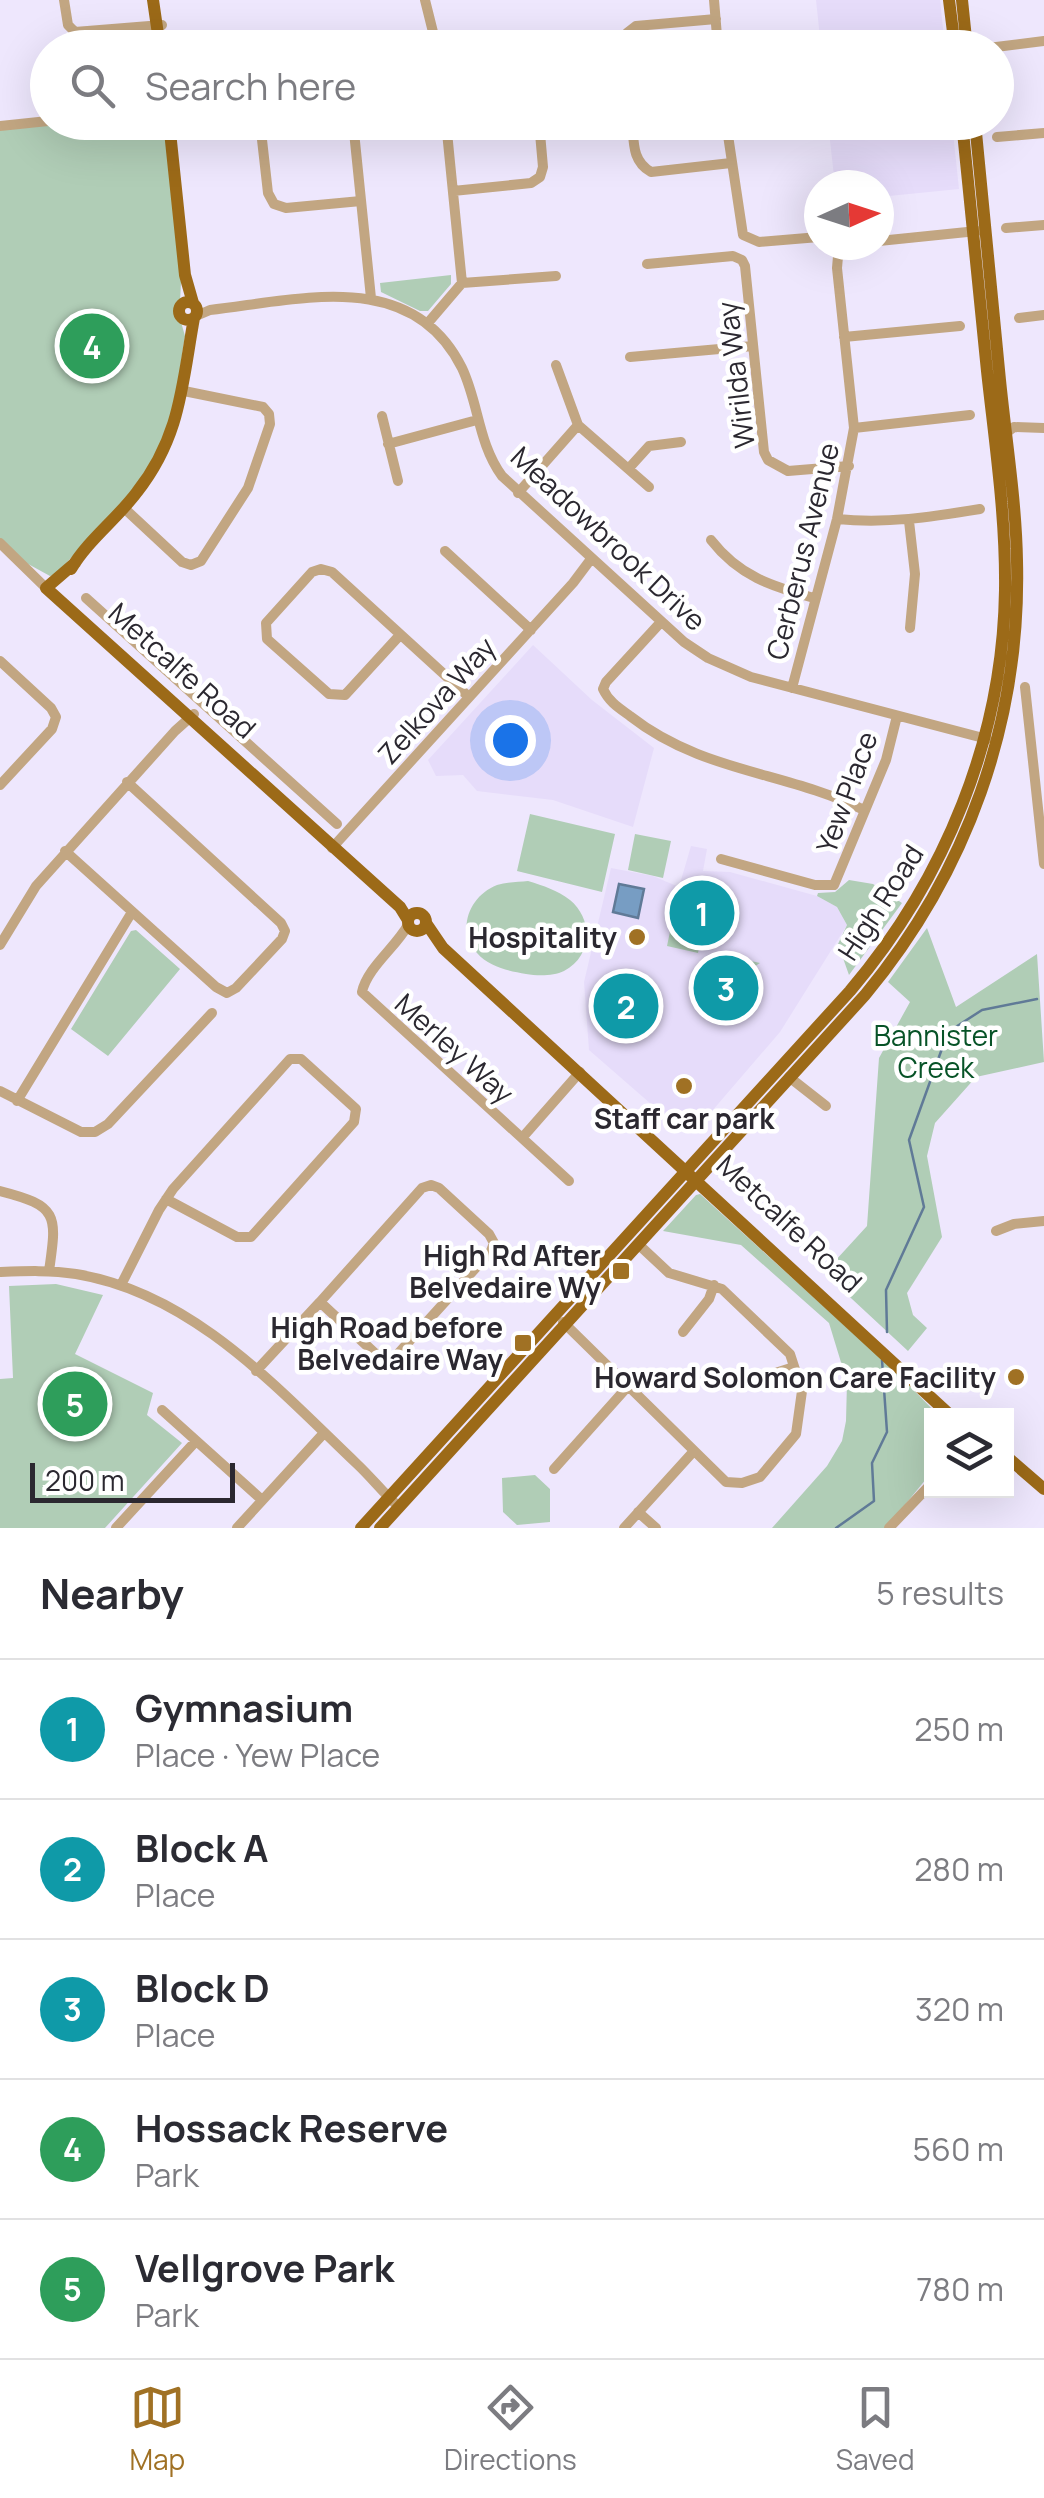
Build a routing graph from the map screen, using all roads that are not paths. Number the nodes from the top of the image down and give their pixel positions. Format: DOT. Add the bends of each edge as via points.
graph roads {
  1 [pos="64,0"];
  2 [pos="156,0"];
  3 [pos="425,0"];
  4 [pos="714,0"];
  5 [pos="950,0"];
  6 [pos="962,0"];
  7 [pos="716,19"];
  8 [pos="159,25"];
  9 [pos="74,30"];
  10 [pos="99,30"];
  11 [pos="159,30"];
  12 [pos="433,30"];
  13 [pos="631,30"];
  14 [pos="717,30"];
  15 [pos="953,30"];
  16 [pos="965,30"];
  17 [pos="1044,41"];
  18 [pos="1014,45"];
  19 [pos="30,123"];
  20 [pos="0,126"];
  21 [pos="1044,133"];
  22 [pos="1014,136"];
  23 [pos="171,140"];
  24 [pos="262,140"];
  25 [pos="355,140"];
  26 [pos="448,140"];
  27 [pos="541,140"];
  28 [pos="634,140"];
  29 [pos="728,140"];
  30 [pos="965,140"];
  31 [pos="976,140"];
  32 [pos="731,164"];
  33 [pos="454,191"];
  34 [pos="361,201"];
  35 [pos="1044,224"];
  36 [pos="1006,228"];
  37 [pos="979,231"];
  38 [pos="804,237"];
  39 [pos="894,240"];
  40 [pos="838,260"];
  41 [pos="646,264"];
  42 [pos="556,276"];
  43 [pos="462,283"];
  44 [pos="371,298"];
  45 [pos="194,311"];
  46 [pos="1044,315"];
  47 [pos="1018,318"];
  48 [pos="427,324"];
  49 [pos="960,326"];
  50 [pos="844,337"];
  51 [pos="753,346"];
  52 [pos="630,358"];
  53 [pos="556,365"];
  54 [pos="184,391"];
  55 [pos="992,412"];
  56 [pos="970,415"];
  57 [pos="382,416"];
  58 [pos="478,420"];
  59 [pos="578,424"];
  60 [pos="854,428"];
  61 [pos="1044,428"];
  62 [pos="1006,431"];
  63 [pos="681,442"];
  64 [pos="388,444"];
  65 [pos="996,456"];
  66 [pos="849,466"];
  67 [pos="630,467"];
  68 [pos="398,481"];
  69 [pos="650,486"];
  70 [pos="518,493"];
  71 [pos="124,508"];
  72 [pos="980,509"];
  73 [pos="837,518"];
  74 [pos="909,521"];
  75 [pos="711,540"];
  76 [pos="0,544"];
  77 [pos="445,551"];
  78 [pos="593,561"];
  79 [pos="51,588"];
  80 [pos="86,598"];
  81 [pos="814,598"];
  82 [pos="660,622"];
  83 [pos="910,628"];
  84 [pos="531,630"];
  85 [pos="400,635"];
  86 [pos="0,661"];
  87 [pos="1025,686"];
  88 [pos="792,688"];
  89 [pos="469,698"];
  90 [pos="190,714"];
  91 [pos="897,716"];
  92 [pos="222,735"];
  93 [pos="991,740"];
  94 [pos="127,782"];
  95 [pos="0,786"];
  96 [pos="864,810"];
  97 [pos="337,824"];
  98 [pos="1042,829"];
  99 [pos="334,846"];
  100 [pos="65,850"];
  101 [pos="722,859"];
  102 [pos="1044,864"];
  103 [pos="132,912"];
  104 [pos="413,921"];
  105 [pos="5,925"];
  106 [pos="0,946"];
  107 [pos="212,1013"];
  108 [pos="580,1072"];
  109 [pos="789,1077"];
  110 [pos="0,1091"];
  111 [pos="17,1101"];
  112 [pos="826,1106"];
  113 [pos="522,1138"];
  114 [pos="693,1173"];
  115 [pos="569,1181"];
  116 [pos="0,1191"];
  117 [pos="166,1199"];
  118 [pos="1044,1220"];
  119 [pos="996,1231"];
  120 [pos="638,1244"];
  121 [pos="50,1271"];
  122 [pos="0,1272"];
  123 [pos="120,1285"];
  124 [pos="714,1285"];
  125 [pos="320,1302"];
  126 [pos="555,1314"];
  127 [pos="566,1325"];
  128 [pos="683,1332"];
  129 [pos="794,1367"];
  130 [pos="256,1371"];
  131 [pos="630,1384"];
  132 [pos="741,1384"];
  133 [pos="943,1408"];
  134 [pos="953,1408"];
  135 [pos="162,1410"];
  136 [pos="324,1433"];
  137 [pos="196,1440"];
  138 [pos="693,1452"];
  139 [pos="1014,1463"];
  140 [pos="554,1469"];
  141 [pos="1014,1473"];
  142 [pos="1044,1489"];
  143 [pos="924,1492"];
  144 [pos="1044,1497"];
  145 [pos="262,1500"];
  146 [pos="395,1500"];
  147 [pos="638,1512"];
  148 [pos="116,1528"];
  149 [pos="236,1528"];
  150 [pos="361,1528"];
  151 [pos="380,1528"];
  152 [pos="624,1528"];
  153 [pos="656,1528"];
  154 [pos="890,1528"];
  1 -- 9 [label="street"];
  2 -- 8 [label="main road"];
  3 -- 12 [label="street"];
  4 -- 7 [label="street"];
  5 -- 15 [label="main road"];
  6 -- 16 [label="main road"];
  7 -- 13 [label="street"];
  7 -- 14 [label="street"];
  8 -- 10 [label="street"];
  8 -- 11 [label="main road"];
  17 -- 18 [label="street"];
  19 -- 20 [label="street"];
  21 -- 22 [label="street"];
  23 -- 45 [label="main road"];
  24 -- 34 [label="street" via="274,204"];
  25 -- 34 [label="street"];
  26 -- 33 [label="street"];
  27 -- 33 [label="street" via="543,167 531,183"];
  28 -- 32 [label="street" via="640,166 651,172"];
  29 -- 32 [label="street"];
  30 -- 37 [label="main road, High Road"];
  31 -- 37 [label="main road, High Road"];
  32 -- 38 [label="street" via="748,240"];
  33 -- 43 [label="street"];
  34 -- 44 [label="street"];
  35 -- 36 [label="street"];
  37 -- 39 [label="street"];
  37 -- 55 [label="main road, High Road"];
  37 -- 62 [label="main road, High Road"];
  40 -- 50 [label="street, Cerberus Avenue"];
  41 -- 51 [label="street, Wirilda Way" via="742,260"];
  42 -- 43 [label="street"];
  43 -- 48 [label="street"];
  44 -- 45 [label="street, Meadowbrook Drive"];
  44 -- 48 [label="street, Meadowbrook Drive"];
  45 -- 54 [label="main road"];
  46 -- 47 [label="street"];
  48 -- 58 [label="street, Meadowbrook Drive" via="463,370"];
  49 -- 50 [label="street"];
  50 -- 60 [label="street, Cerberus Avenue"];
  51 -- 52 [label="street"];
  51 -- 66 [label="street, Wirilda Way" via="768,460 788,471"];
  53 -- 59 [label="street"];
  54 -- 71 [label="main road" via="164,450"];
  54 -- 71 [label="street" via="269,414 248,488 201,561 191,565"];
  55 -- 62 [label="street"];
  55 -- 65 [label="main road, High Road"];
  56 -- 60 [label="street"];
  57 -- 64 [label="street"];
  58 -- 64 [label="street"];
  58 -- 70 [label="street, Meadowbrook Drive" via="493,464"];
  59 -- 67 [label="street"];
  59 -- 70 [label="street"];
  60 -- 66 [label="street, Cerberus Avenue"];
  61 -- 62 [label="street"];
  62 -- 65 [label="street"];
  62 -- 93 [label="main road, High Road" via="1016,629"];
  63 -- 67 [label="street" via="649,446"];
  64 -- 68 [label="street"];
  65 -- 93 [label="main road, High Road" via="1004,626"];
  66 -- 73 [label="street, Cerberus Avenue"];
  67 -- 69 [label="street"];
  70 -- 78 [label="street, Meadowbrook Drive"];
  71 -- 79 [label="main road"];
  72 -- 74 [label="street"];
  73 -- 74 [label="street"];
  73 -- 81 [label="street, Cerberus Avenue"];
  74 -- 83 [label="street"];
  75 -- 81 [label="street" via="758,581"];
  76 -- 79 [label="street, Metcalfe Road"];
  77 -- 84 [label="street"];
  78 -- 82 [label="street, Meadowbrook Drive"];
  78 -- 84 [label="street, Zelkova Way"];
  79 -- 90 [label="main road, Metcalfe Road"];
  80 -- 92 [label="street"];
  81 -- 88 [label="street, Cerberus Avenue"];
  82 -- 88 [label="street, Meadowbrook Drive" via="708,658"];
  82 -- 96 [label="street" via="606,682 612,702 682,750"];
  84 -- 89 [label="street, Zelkova Way"];
  85 -- 85 [label="street" via="321,569 264,631 336,697"];
  85 -- 89 [label="street"];
  86 -- 95 [label="street" via="56,717"];
  87 -- 98 [label="street"];
  88 -- 91 [label="street, Meadowbrook Drive"];
  89 -- 99 [label="street, Zelkova Way"];
  90 -- 92 [label="main road, Metcalfe Road"];
  90 -- 94 [label="street"];
  91 -- 93 [label="street, Meadowbrook Drive"];
  91 -- 96 [label="street, Yew Place"];
  92 -- 97 [label="street"];
  92 -- 99 [label="main road, Metcalfe Road"];
  93 -- 109 [label="main road, High Road" via="982,793 962,844 916,927 865,995"];
  93 -- 114 [label="main road, High Road" via="949,838 895,934"];
  94 -- 100 [label="street"];
  94 -- 103 [label="street" via="284,930 227,993"];
  96 -- 101 [label="street, Yew Place" via="834,885"];
  98 -- 102 [label="street"];
  99 -- 104 [label="main road, Metcalfe Road"];
  100 -- 103 [label="street"];
  100 -- 105 [label="street"];
  103 -- 111 [label="street"];
  104 -- 108 [label="main road, Metcalfe Road"];
  104 -- 113 [label="street, Merley Way" via="362,992"];
  105 -- 106 [label="street"];
  107 -- 111 [label="street" via="95,1132 80,1132"];
  108 -- 113 [label="street, Merley Way"];
  108 -- 114 [label="main road, Metcalfe Road"];
  109 -- 112 [label="street"];
  109 -- 114 [label="main road, High Road"];
  110 -- 111 [label="street"];
  113 -- 115 [label="street, Merley Way"];
  114 -- 120 [label="main road, High Road"];
  114 -- 126 [label="main road, High Road"];
  114 -- 133 [label="main road, Metcalfe Road"];
  114 -- 134 [label="main road, Metcalfe Road"];
  116 -- 121 [label="street" via="54,1218"];
  117 -- 117 [label="street" via="292,1058 301,1058 356,1109 356,1119 250,1237"];
  117 -- 123 [label="street"];
  118 -- 119 [label="street"];
  120 -- 124 [label="street" via="668,1274"];
  120 -- 127 [label="main road, High Road"];
  121 -- 122 [label="street"];
  121 -- 123 [label="street"];
  123 -- 130 [label="street" via="211,1330"];
  124 -- 128 [label="street"];
  124 -- 129 [label="street" via="784,1345"];
  125 -- 125 [label="street" via="422,1188 440,1188 494,1243 395,1357 379,1357"];
  125 -- 130 [label="street"];
  126 -- 127 [label="street"];
  126 -- 146 [label="main road, High Road"];
  127 -- 131 [label="street"];
  127 -- 146 [label="main road, High Road"];
  129 -- 132 [label="street"];
  129 -- 138 [label="street" via="802,1390 799,1428 760,1477 726,1482"];
  130 -- 136 [label="street"];
  131 -- 138 [label="street"];
  131 -- 140 [label="street"];
  135 -- 137 [label="street"];
  136 -- 145 [label="street"];
  136 -- 146 [label="street"];
  137 -- 145 [label="street"];
  137 -- 148 [label="street"];
  138 -- 147 [label="street"];
  139 -- 142 [label="main road"];
  141 -- 144 [label="main road"];
  143 -- 154 [label="street"];
  145 -- 149 [label="street"];
  146 -- 150 [label="main road, High Road"];
  146 -- 151 [label="main road, High Road"];
  147 -- 152 [label="street"];
  147 -- 153 [label="street"];
}
